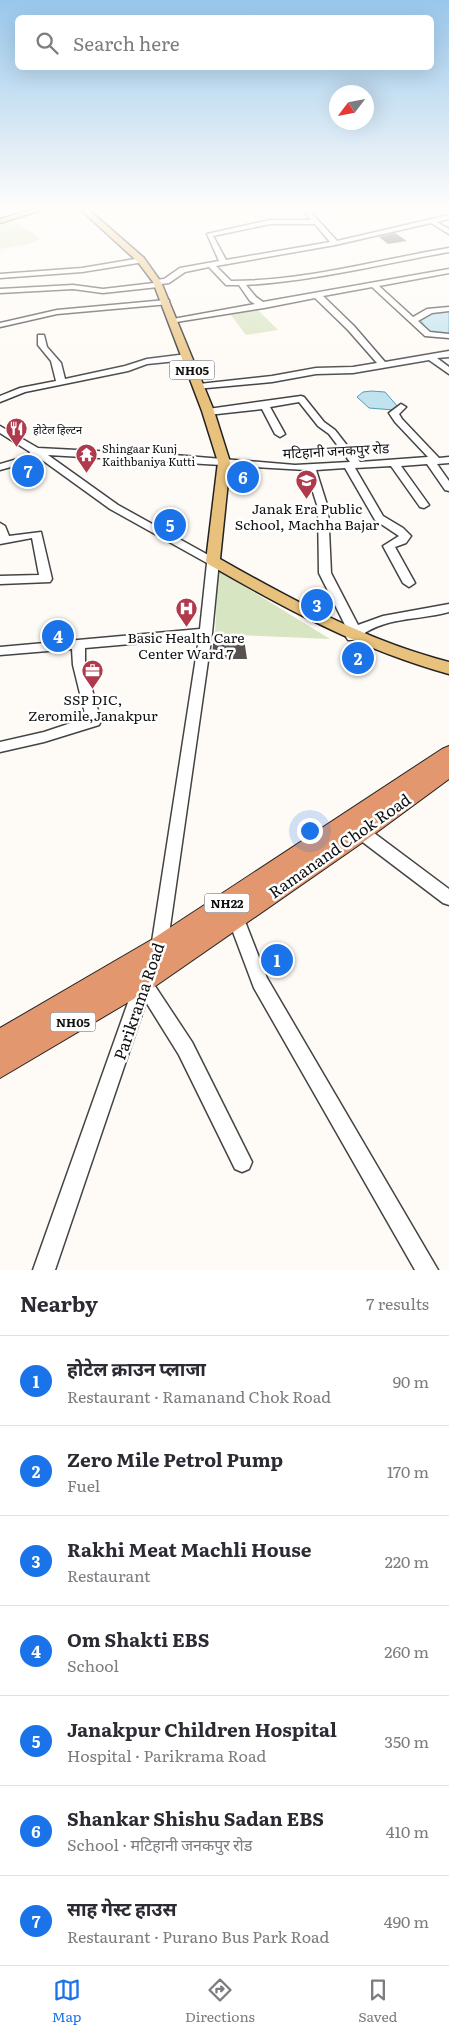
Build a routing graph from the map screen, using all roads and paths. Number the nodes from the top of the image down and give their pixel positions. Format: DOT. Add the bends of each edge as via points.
graph roads {
  1 [pos="86,269"];
  2 [pos="148,269"];
  3 [pos="186,269"];
  4 [pos="215,269"];
  5 [pos="347,269"];
  6 [pos="449,271"];
  7 [pos="0,276"];
  8 [pos="241,283"];
  9 [pos="158,284"];
  10 [pos="374,284"];
  11 [pos="0,291"];
  12 [pos="318,296"];
  13 [pos="166,302"];
  14 [pos="264,306"];
  15 [pos="449,309"];
  16 [pos="174,320"];
  17 [pos="413,320"];
  18 [pos="0,325"];
  19 [pos="449,336"];
  20 [pos="41,337"];
  21 [pos="449,354"];
  22 [pos="187,357"];
  23 [pos="430,357"];
  24 [pos="383,365"];
  25 [pos="449,371"];
  26 [pos="62,383"];
  27 [pos="200,387"];
  28 [pos="0,399"];
  29 [pos="265,406"];
  30 [pos="401,406"];
  31 [pos="208,412"];
  32 [pos="0,429"];
  33 [pos="280,434"];
  34 [pos="36,451"];
  35 [pos="432,459"];
  36 [pos="449,460"];
  37 [pos="224,462"];
  38 [pos="393,462"];
  39 [pos="352,466"];
  40 [pos="0,467"];
  41 [pos="310,467"];
  42 [pos="449,488"];
  43 [pos="424,505"];
  44 [pos="0,526"];
  45 [pos="3,541"];
  46 [pos="213,561"];
  47 [pos="0,580"];
  48 [pos="408,583"];
  49 [pos="449,608"];
  50 [pos="206,633"];
  51 [pos="353,634"];
  52 [pos="78,644"];
  53 [pos="0,651"];
  54 [pos="449,668"];
  55 [pos="0,747"];
  56 [pos="449,754"];
  57 [pos="449,768"];
  58 [pos="361,832"];
  59 [pos="449,898"];
  60 [pos="235,916"];
  61 [pos="159,948"];
  62 [pos="145,982"];
  63 [pos="0,1042"];
  64 [pos="0,1065"];
  65 [pos="242,1162"];
  66 [pos="44,1270"];
  67 [pos="427,1270"];
  1 -- 7 [label="street"];
  2 -- 9 [label="main road, NH05"];
  3 -- 9 [label="street"];
  4 -- 8 [label="street" via="229,283"];
  5 -- 8 [label="street"];
  6 -- 10 [label="street"];
  8 -- 14 [label="street" via="253,299"];
  9 -- 11 [label="street" via="103,291 73,287"];
  9 -- 13 [label="main road, NH05"];
  10 -- 12 [label="street"];
  10 -- 17 [label="street"];
  12 -- 14 [label="street"];
  12 -- 24 [label="street"];
  13 -- 16 [label="main road, NH05"];
  13 -- 18 [label="street" via="57,312"];
  14 -- 16 [label="street"];
  15 -- 17 [label="street" via="430,311"];
  16 -- 22 [label="main road, NH05"];
  17 -- 19 [label="street" via="430,335"];
  20 -- 26 [label="street" via="41,344 54,358"];
  21 -- 23 [label="street"];
  22 -- 26 [label="street" via="140,363"];
  22 -- 27 [label="main road, NH05"];
  23 -- 24 [label="street"];
  23 -- 25 [label="street"];
  24 -- 27 [label="street"];
  26 -- 28 [label="street" via="24,390"];
  27 -- 31 [label="main road, NH05"];
  29 -- 31 [label="street"];
  29 -- 33 [label="street"];
  29 -- 39 [label="street" via="303,400 321,424 332,432"];
  30 -- 35 [label="street" via="394,413 398,420 419,439"];
  31 -- 37 [label="main road, NH05"];
  32 -- 34 [label="street"];
  34 -- 37 [label="street, मटिहानी जनकपुर रोड"];
  34 -- 40 [label="street" via="32,458"];
  34 -- 46 [label="street" via="114,507"];
  35 -- 36 [label="street, मटिहानी जनकपुर रोड"];
  35 -- 38 [label="street, मटिहानी जनकपुर रोड"];
  35 -- 42 [label="street"];
  37 -- 41 [label="street, मटिहानी जनकपुर रोड"];
  37 -- 46 [label="main road, NH05"];
  38 -- 39 [label="street, मटिहानी जनकपुर रोड"];
  38 -- 43 [label="street"];
  39 -- 41 [label="street, मटिहानी जनकपुर रोड"];
  39 -- 48 [label="street" via="375,514 405,536 402,541 389,546"];
  41 -- 51 [label="street" via="323,508 325,573"];
  44 -- 45 [label="street"];
  45 -- 47 [label="street" via="37,534 46,580"];
  46 -- 50 [label="street, NH05"];
  46 -- 51 [label="main road" via="324,623"];
  49 -- 51 [label="street" via="376,621"];
  50 -- 52 [label="street"];
  50 -- 61 [label="street, Parikrama Road / NH05"];
  51 -- 54 [label="main road"];
  52 -- 53 [label="street"];
  52 -- 55 [label="street" via="79,665 94,721"];
  56 -- 61 [label="highway, Ramanand Chok Road / NH22"];
  57 -- 58 [label="highway, Ramanand Chok Road / NH22"];
  58 -- 59 [label="street"];
  58 -- 60 [label="highway, Ramanand Chok Road / NH22"];
  60 -- 62 [label="highway, Ramanand Chok Road / NH22"];
  60 -- 67 [label="street" via="260,982 278,1016"];
  61 -- 62 [label="street, Parikrama Road / NH05"];
  61 -- 63 [label="highway, Ramanand Chok Road / NH22"];
  62 -- 64 [label="highway, Ramanand Chok Road / NH05"];
  62 -- 65 [label="street" via="190,1058"];
  62 -- 66 [label="street, Parikrama Road"];
}
